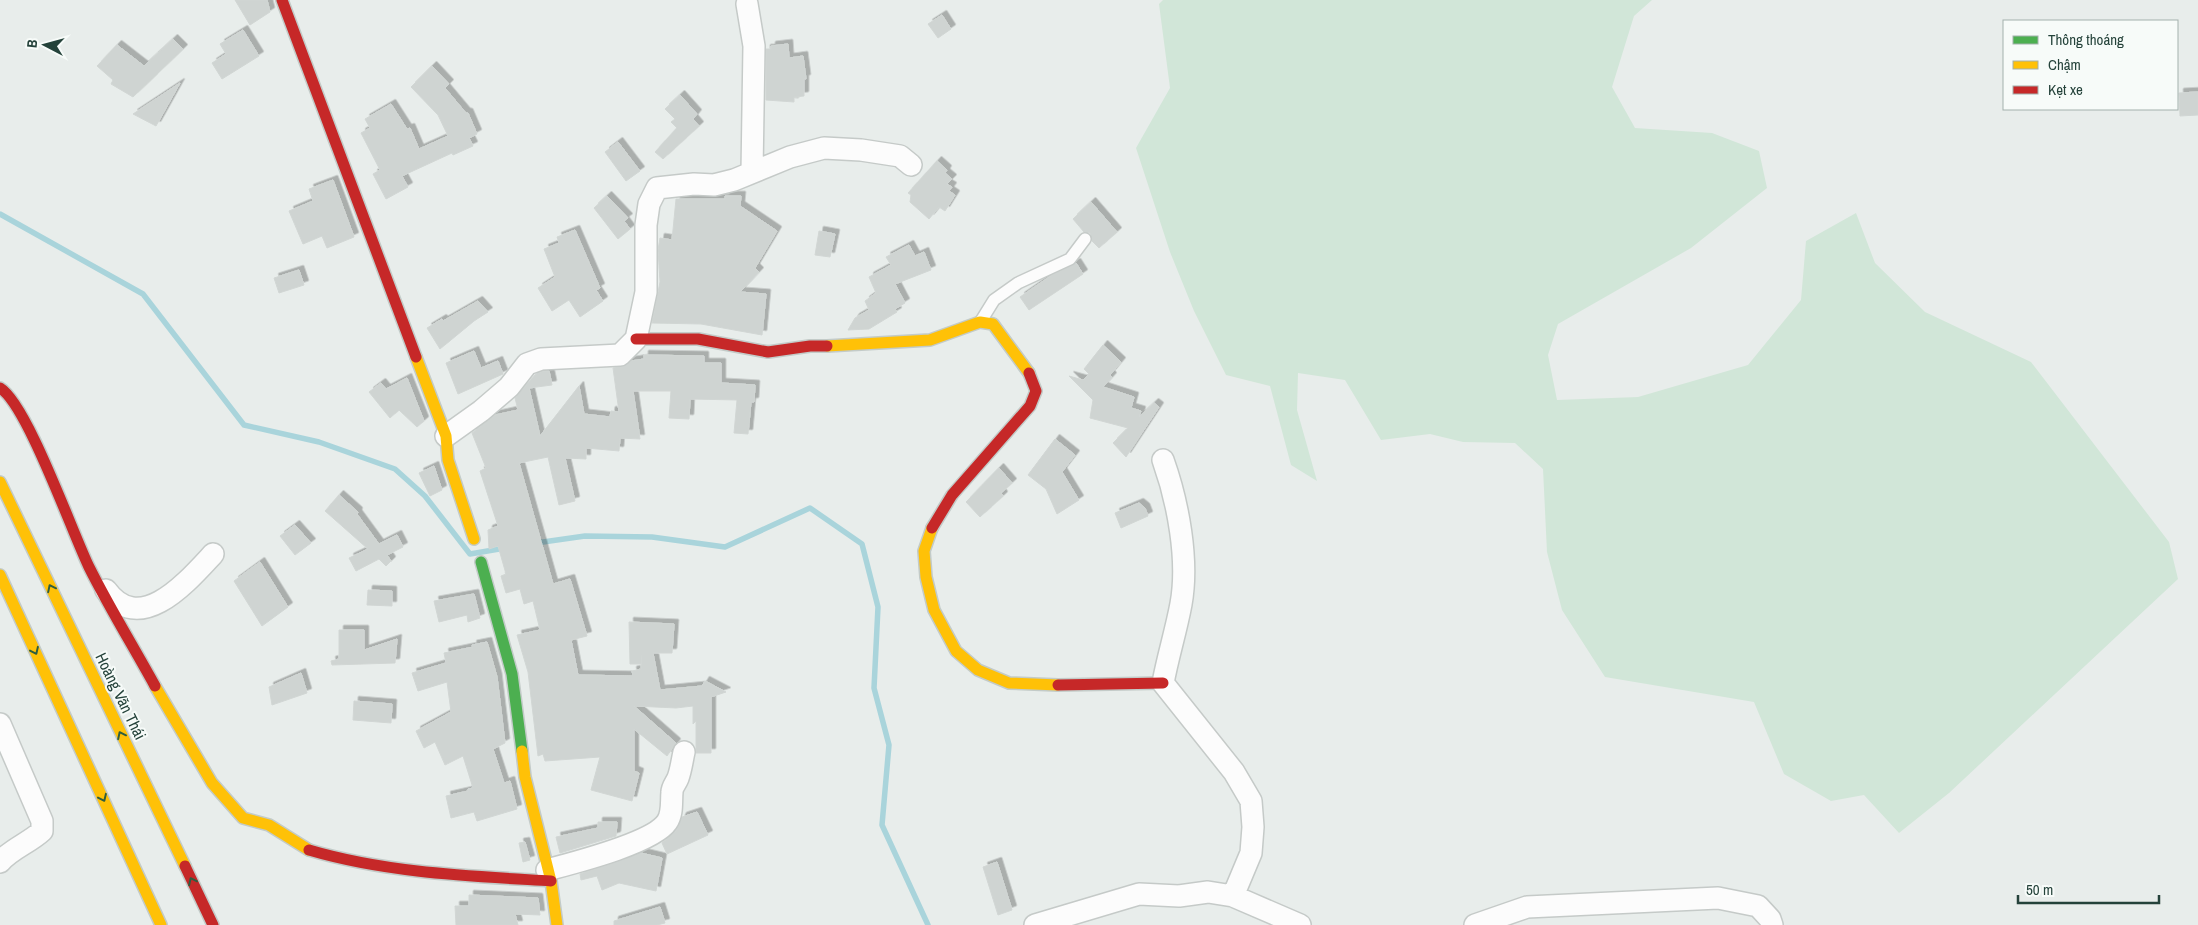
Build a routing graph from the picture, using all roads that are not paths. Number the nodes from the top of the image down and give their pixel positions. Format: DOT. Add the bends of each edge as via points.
graph roads {
  1 [pos="282,0"];
  2 [pos="747,4"];
  3 [pos="911,165"];
  4 [pos="752,172"];
  5 [pos="1085,239"];
  6 [pos="980,322"];
  7 [pos="636,339"];
  8 [pos="0,388"];
  9 [pos="446,436"];
  10 [pos="1163,460"];
  11 [pos="0,482"];
  12 [pos="474,539"];
  13 [pos="213,554"];
  14 [pos="481,562"];
  15 [pos="88,565"];
  16 [pos="0,575"];
  17 [pos="1163,683"];
  18 [pos="0,724"];
  19 [pos="684,752"];
  20 [pos="7,755"];
  21 [pos="2,854"];
  22 [pos="549,875"];
  23 [pos="1233,896"];
  24 [pos="161,925"];
  25 [pos="213,925"];
  26 [pos="557,925"];
  27 [pos="1035,925"];
  28 [pos="1300,925"];
  29 [pos="1475,925"];
  30 [pos="1772,925"];
  1 -- 9 [label="street"];
  2 -- 4 [label="street" via="754,46"];
  3 -- 4 [label="street" via="900,156 824,148"];
  4 -- 7 [label="street" via="714,185 657,188 649,204 646,225 646,292"];
  5 -- 6 [label="lane" via="1070,259 1018,283 994,300"];
  6 -- 7 [label="street" via="930,340 810,346 777,352 698,339"];
  6 -- 17 [label="street" via="993,324 1036,384 1037,393 1030,406 952,495 933,524 924,550 934,610 956,652 978,670 1009,683"];
  7 -- 9 [label="street" via="620,354 541,359 527,364 482,411"];
  8 -- 15 [label="street" via="7,392 25,420"];
  9 -- 12 [label="street" via="448,460"];
  10 -- 17 [label="street" via="1173,489 1184,566 1181,603"];
  25 -- 11 [label="street, Hoàng Văn Thái, one-way"];
  13 -- 15 [label="street" via="168,598 144,608 125,608 111,597"];
  14 -- 22 [label="street" via="512,674 525,777"];
  15 -- 22 [label="street" via="212,783 243,818 269,825 308,849 343,860 444,874"];
  16 -- 24 [label="street, one-way"];
  17 -- 23 [label="street" via="1234,772 1251,801 1251,853"];
  18 -- 20 [label="street"];
  19 -- 22 [label="street" via="672,790 672,807 667,822 628,845"];
  20 -- 21 [label="street" via="42,821 42,831 34,839"];
  22 -- 26 [label="street"];
  23 -- 27 [label="street" via="1208,892 1179,896 1139,894"];
  23 -- 28 [label="street"];
  29 -- 30 [label="street" via="1527,907 1718,898 1758,906"];
}
